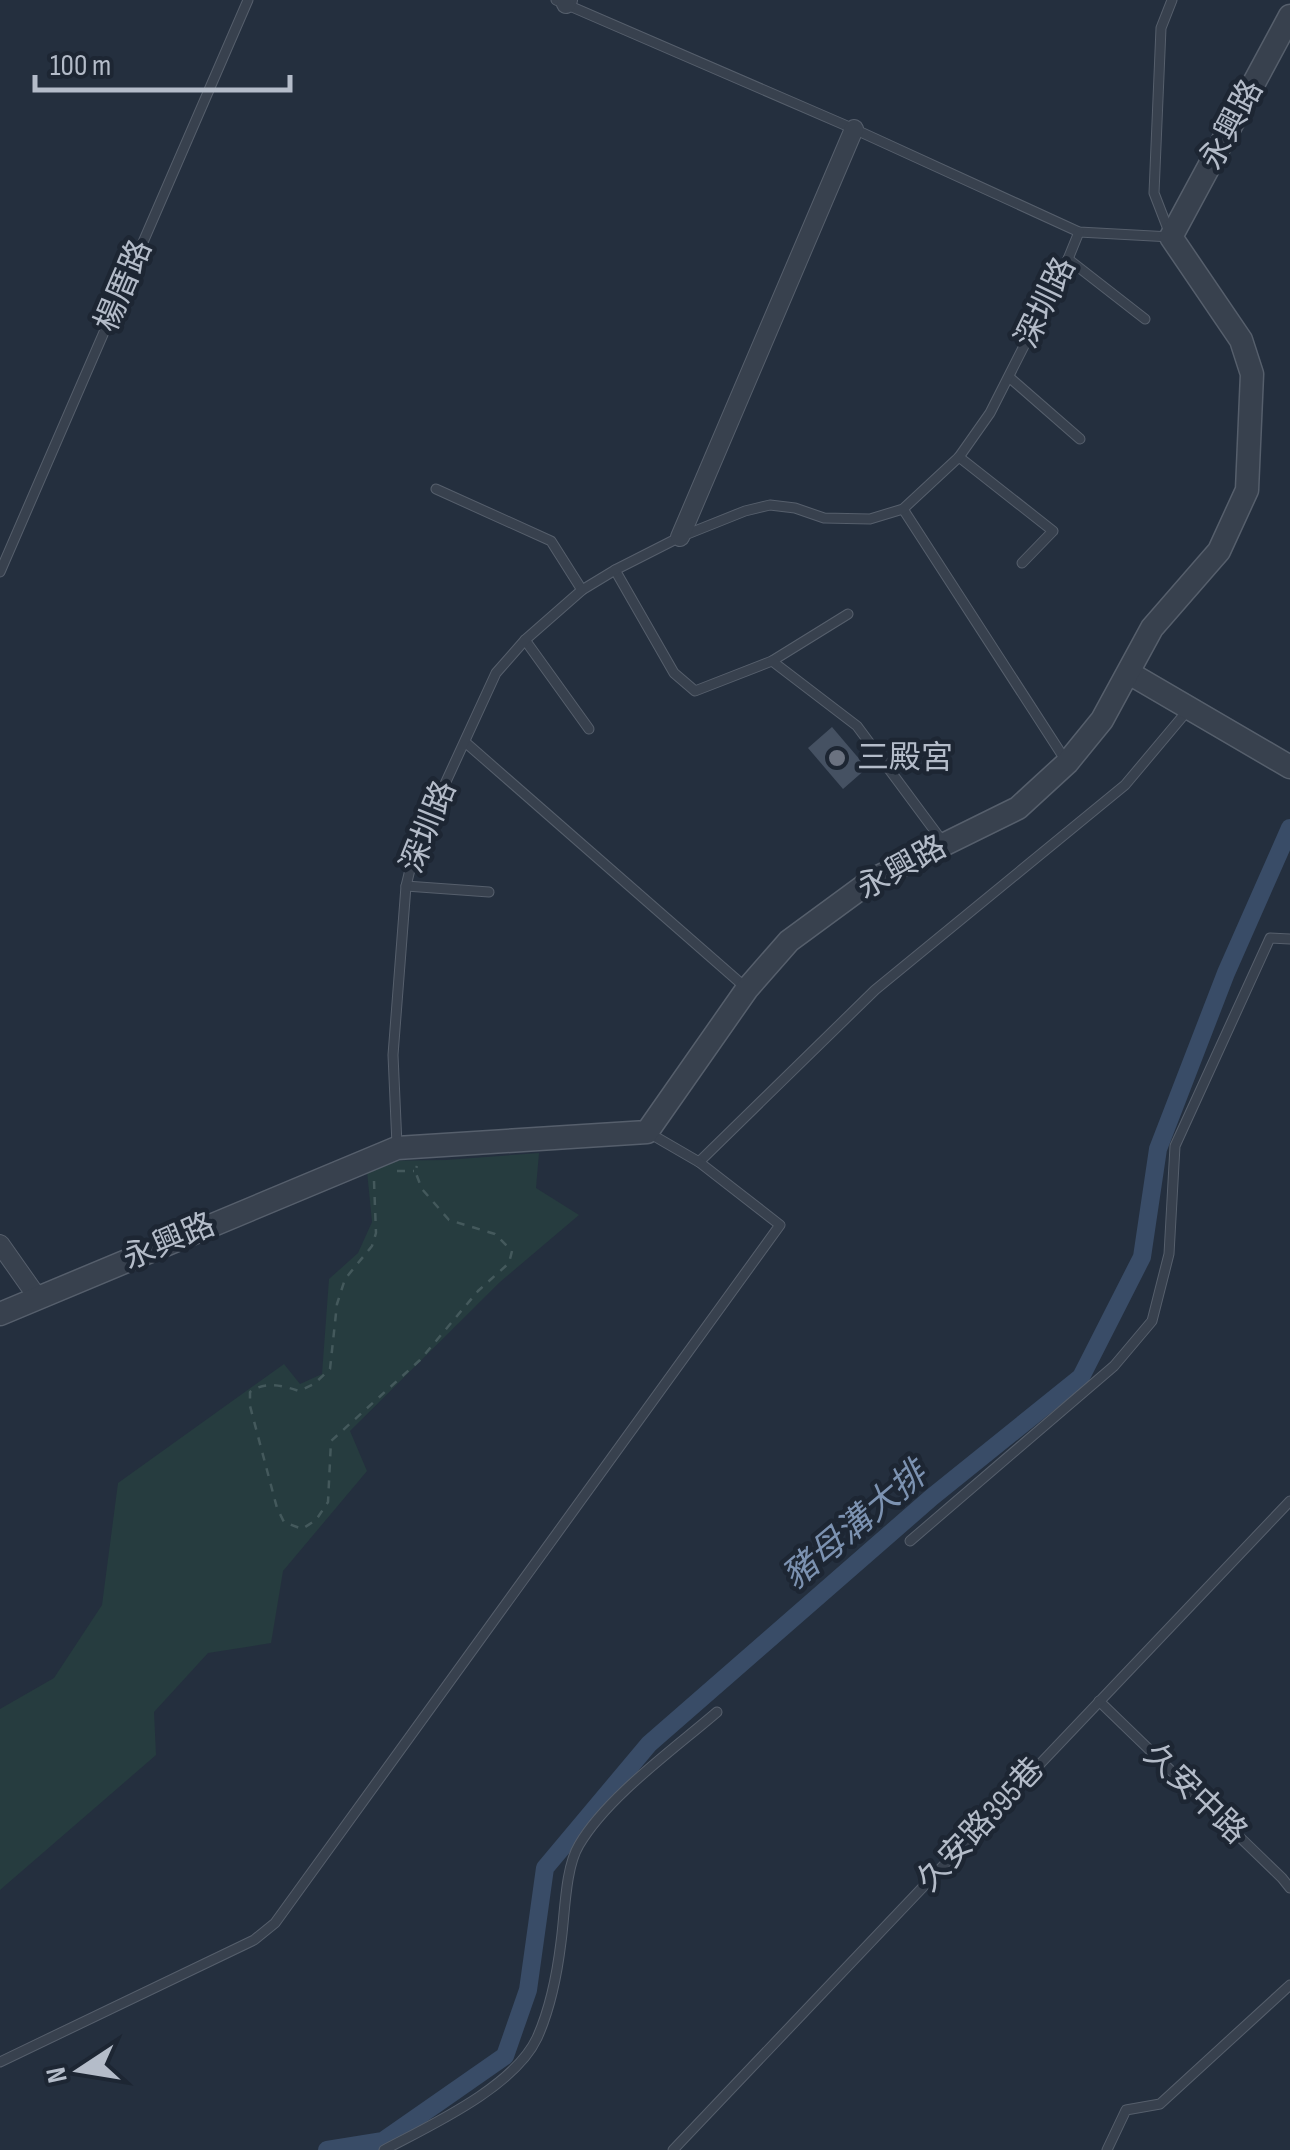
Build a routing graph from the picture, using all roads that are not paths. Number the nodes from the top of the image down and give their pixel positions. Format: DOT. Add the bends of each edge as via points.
graph roads {
  1 [pos="248,0"];
  2 [pos="1172,0"];
  3 [pos="564,1"];
  4 [pos="1290,16"];
  5 [pos="854,129"];
  6 [pos="1079,232"];
  7 [pos="1172,237"];
  8 [pos="1068,260"];
  9 [pos="1146,319"];
  10 [pos="1010,377"];
  11 [pos="1080,439"];
  12 [pos="959,457"];
  13 [pos="436,489"];
  14 [pos="903,508"];
  15 [pos="680,538"];
  16 [pos="1022,563"];
  17 [pos="614,570"];
  18 [pos="0,572"];
  19 [pos="582,590"];
  20 [pos="848,614"];
  21 [pos="525,640"];
  22 [pos="772,660"];
  23 [pos="1129,674"];
  24 [pos="1188,709"];
  25 [pos="590,729"];
  26 [pos="465,742"];
  27 [pos="1067,763"];
  28 [pos="1290,767"];
  29 [pos="945,844"];
  30 [pos="406,886"];
  31 [pos="489,892"];
  32 [pos="1290,939"];
  33 [pos="747,988"];
  34 [pos="647,1132"];
  35 [pos="387,1151"];
  36 [pos="699,1162"];
  37 [pos="0,1244"];
  38 [pos="38,1298"];
  39 [pos="0,1314"];
  40 [pos="1290,1501"];
  41 [pos="910,1541"];
  42 [pos="1098,1701"];
  43 [pos="717,1712"];
  44 [pos="1290,1888"];
  45 [pos="1290,1986"];
  46 [pos="0,2062"];
  47 [pos="384,2150"];
  48 [pos="674,2150"];
  49 [pos="1107,2150"];
  1 -- 18 [label="lane, 楊厝路"];
  2 -- 7 [label="lane" via="1161,28 1154,193"];
  3 -- 5 [label="lane"];
  4 -- 7 [label="street, 永興路"];
  5 -- 6 [label="lane"];
  5 -- 15 [label="street"];
  6 -- 7 [label="lane"];
  6 -- 8 [label="lane, 深圳路"];
  7 -- 23 [label="street, 永興路" via="1241,340 1252,374 1247,490 1219,550 1152,628"];
  8 -- 9 [label="lane"];
  8 -- 10 [label="lane, 深圳路"];
  10 -- 11 [label="lane"];
  10 -- 12 [label="lane, 深圳路"];
  12 -- 14 [label="lane, 深圳路"];
  12 -- 16 [label="lane" via="1053,530"];
  13 -- 19 [label="lane" via="551,541"];
  14 -- 15 [label="lane, 深圳路" via="870,518 824,518 770,505"];
  14 -- 27 [label="lane"];
  15 -- 17 [label="lane, 深圳路"];
  17 -- 19 [label="lane, 深圳路"];
  17 -- 22 [label="lane" via="674,673 695,691"];
  19 -- 21 [label="lane, 深圳路"];
  20 -- 22 [label="lane"];
  21 -- 25 [label="lane"];
  21 -- 26 [label="lane, 深圳路" via="496,674"];
  22 -- 29 [label="lane" via="857,726"];
  23 -- 24 [label="street"];
  23 -- 27 [label="street, 永興路"];
  24 -- 28 [label="street"];
  24 -- 36 [label="lane" via="1126,786 875,990"];
  26 -- 30 [label="lane, 深圳路" via="415,849"];
  26 -- 33 [label="lane"];
  27 -- 29 [label="street, 永興路" via="1018,808"];
  29 -- 33 [label="street, 永興路" via="872,880 803,930"];
  30 -- 31 [label="lane"];
  30 -- 35 [label="lane, 深圳路"];
  32 -- 41 [label="lane" via="1270,938 1175,1146 1169,1254 1152,1321 1114,1366"];
  33 -- 34 [label="street, 永興路"];
  34 -- 35 [label="street, 永興路"];
  34 -- 36 [label="lane"];
  35 -- 38 [label="street, 永興路"];
  36 -- 46 [label="lane" via="780,1226 275,1922 254,1940"];
  37 -- 38 [label="street"];
  38 -- 39 [label="street, 永興路"];
  40 -- 42 [label="lane, 久安路395巷"];
  42 -- 44 [label="lane, 久安中路"];
  42 -- 48 [label="lane, 久安路395巷"];
  43 -- 47 [label="lane" via="605,1809 577,1848 556,1984 535,2042 508,2074 466,2106"];
  45 -- 49 [label="lane" via="1160,2104 1126,2110"];
}
